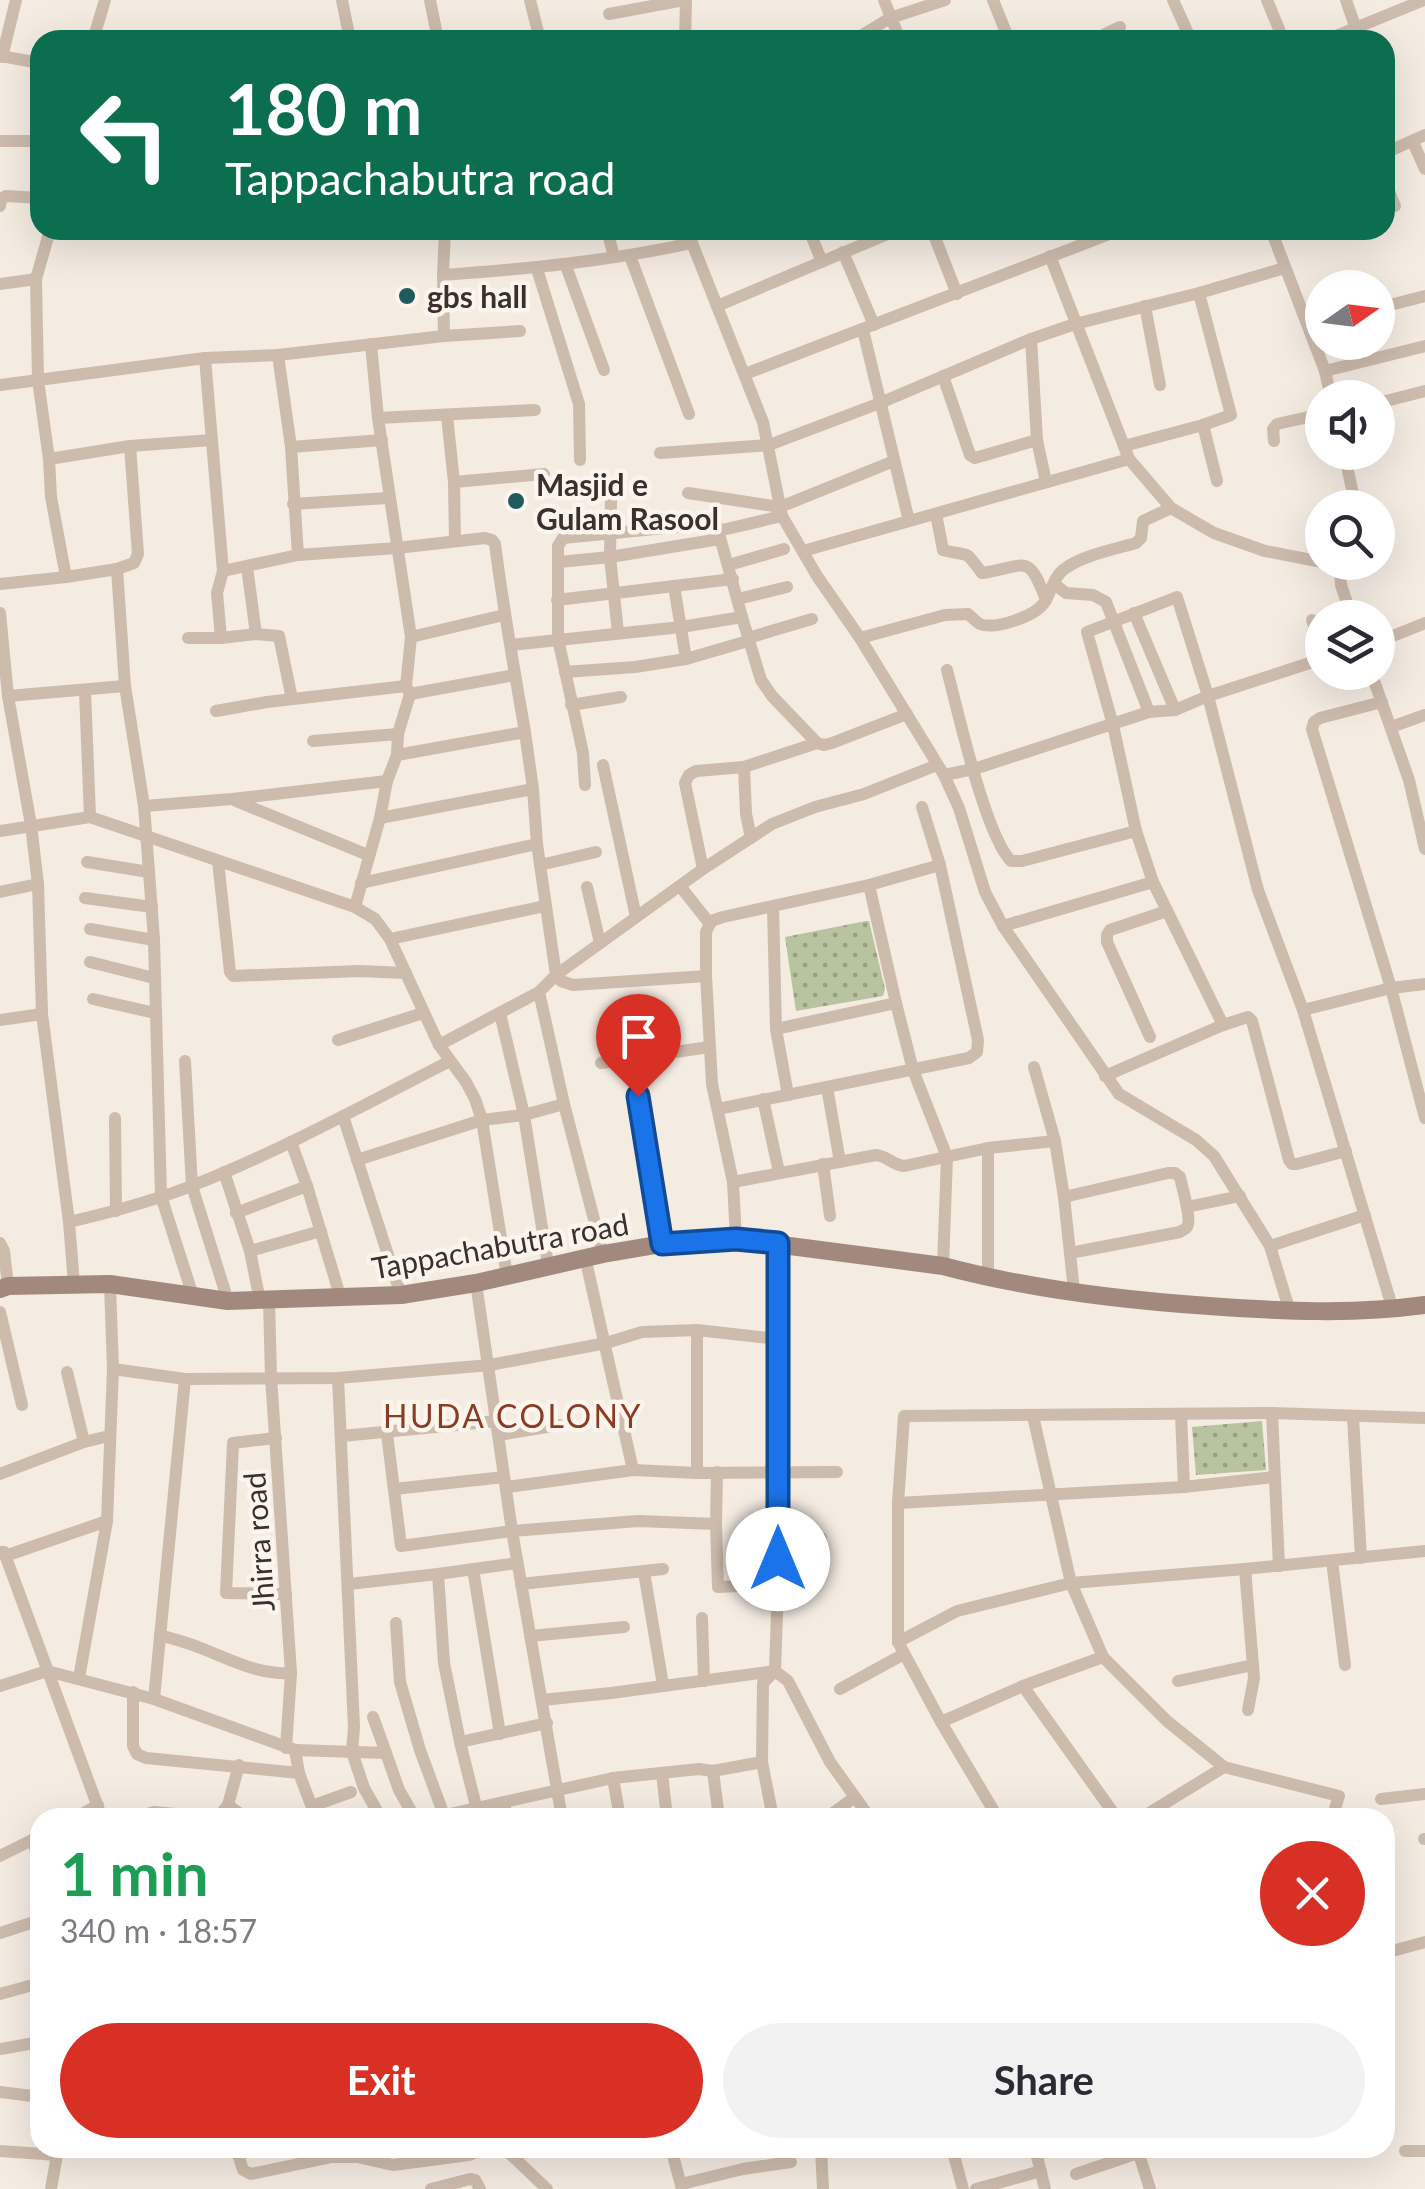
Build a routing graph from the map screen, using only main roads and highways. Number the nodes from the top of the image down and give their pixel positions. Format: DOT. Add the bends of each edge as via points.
graph roads {
  1 [pos="4,1287"];
  2 [pos="1425,1306"];
  1 -- 2 [label="main road, Tappachabutra road" via="110,1284 228,1301 401,1295 662,1244 736,1239 943,1266 1127,1300 1290,1312"];
}
